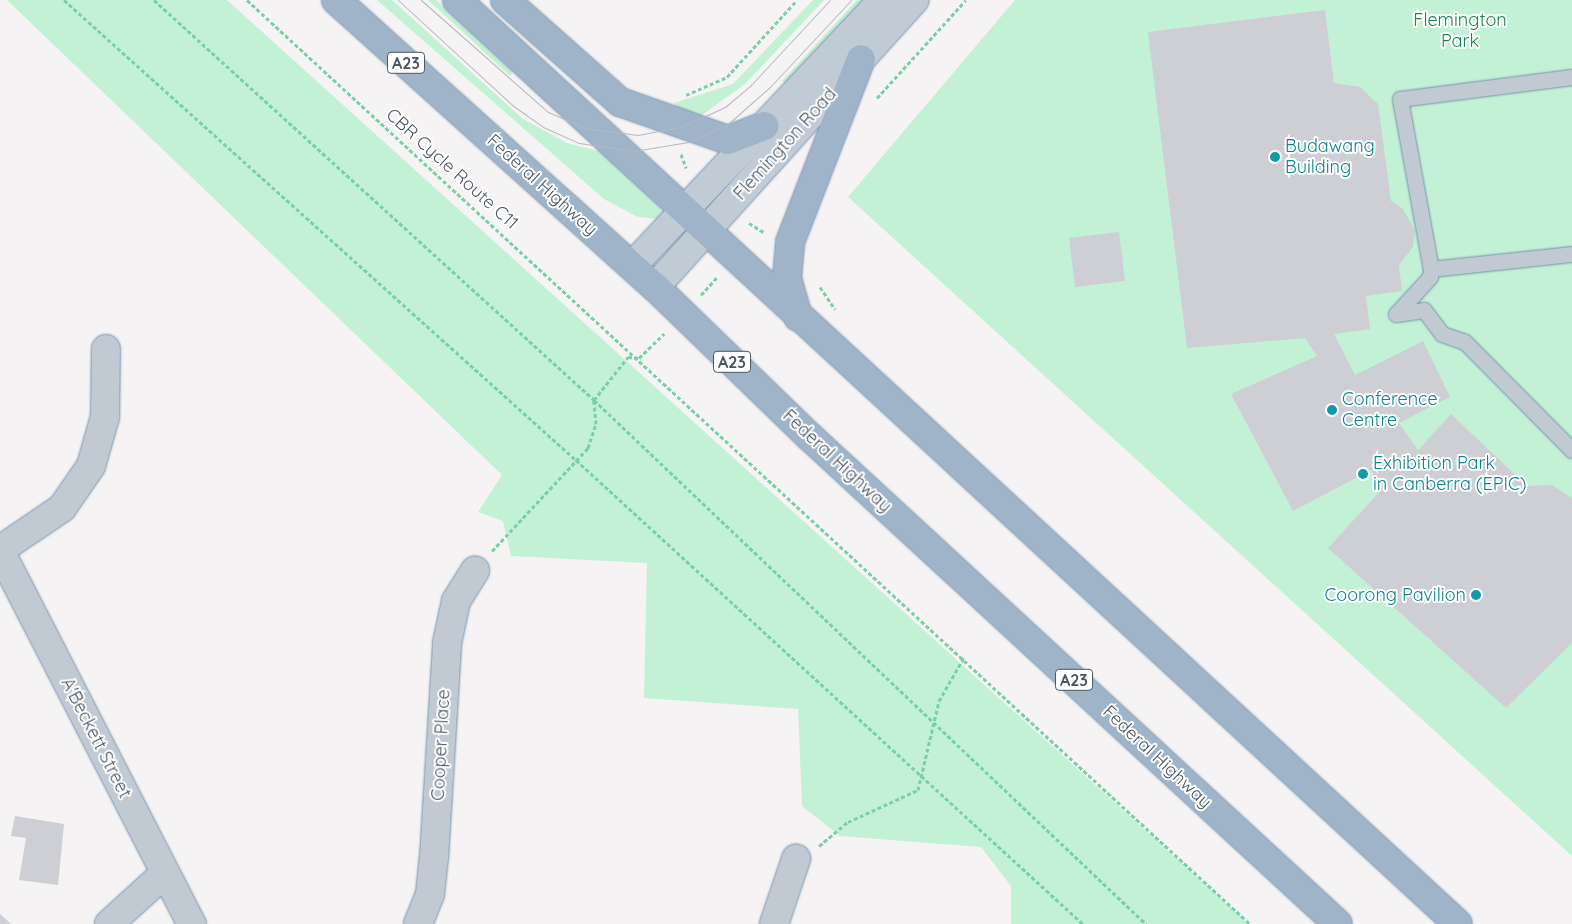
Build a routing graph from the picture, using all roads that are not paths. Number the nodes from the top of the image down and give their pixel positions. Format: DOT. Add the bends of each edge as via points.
graph roads {
  1 [pos="336,0"];
  2 [pos="457,0"];
  3 [pos="505,0"];
  4 [pos="883,0"];
  5 [pos="914,0"];
  6 [pos="862,58"];
  7 [pos="1572,77"];
  8 [pos="764,126"];
  9 [pos="686,209"];
  10 [pos="707,230"];
  11 [pos="1572,254"];
  12 [pos="632,266"];
  13 [pos="1431,268"];
  14 [pos="655,287"];
  15 [pos="798,317"];
  16 [pos="106,350"];
  17 [pos="1572,450"];
  18 [pos="0,550"];
  19 [pos="475,570"];
  20 [pos="796,859"];
  21 [pos="165,873"];
  22 [pos="110,924"];
  23 [pos="192,924"];
  24 [pos="418,924"];
  25 [pos="774,924"];
  26 [pos="1338,924"];
  27 [pos="1458,924"];
  1 -- 12 [label="highway, Federal Highway / A23"];
  2 -- 9 [label="highway"];
  3 -- 8 [label="highway" via="620,102 728,140"];
  4 -- 8 [label="main road, Flemington Road"];
  5 -- 6 [label="main road, Flemington Road"];
  6 -- 10 [label="main road, Flemington Road"];
  6 -- 15 [label="highway" via="790,242 787,278"];
  7 -- 13 [label="lane" via="1400,99"];
  8 -- 9 [label="main road, Flemington Road"];
  9 -- 10 [label="highway"];
  9 -- 12 [label="main road, Flemington Road"];
  10 -- 14 [label="main road, Flemington Road"];
  10 -- 15 [label="highway"];
  11 -- 13 [label="lane"];
  12 -- 14 [label="highway, Federal Highway / A23"];
  13 -- 17 [label="lane" via="1430,277 1396,314 1424,310 1442,334 1465,342"];
  14 -- 26 [label="highway, Federal Highway / A23" via="810,437"];
  15 -- 27 [label="highway"];
  16 -- 18 [label="street" via="105,417 92,466 62,508"];
  18 -- 21 [label="street, A'Beckett Street"];
  19 -- 24 [label="street, Cooper Place" via="456,602 446,642 434,858 430,894"];
  20 -- 25 [label="street"];
  21 -- 22 [label="street"];
  21 -- 23 [label="street, A'Beckett Street"];
}
